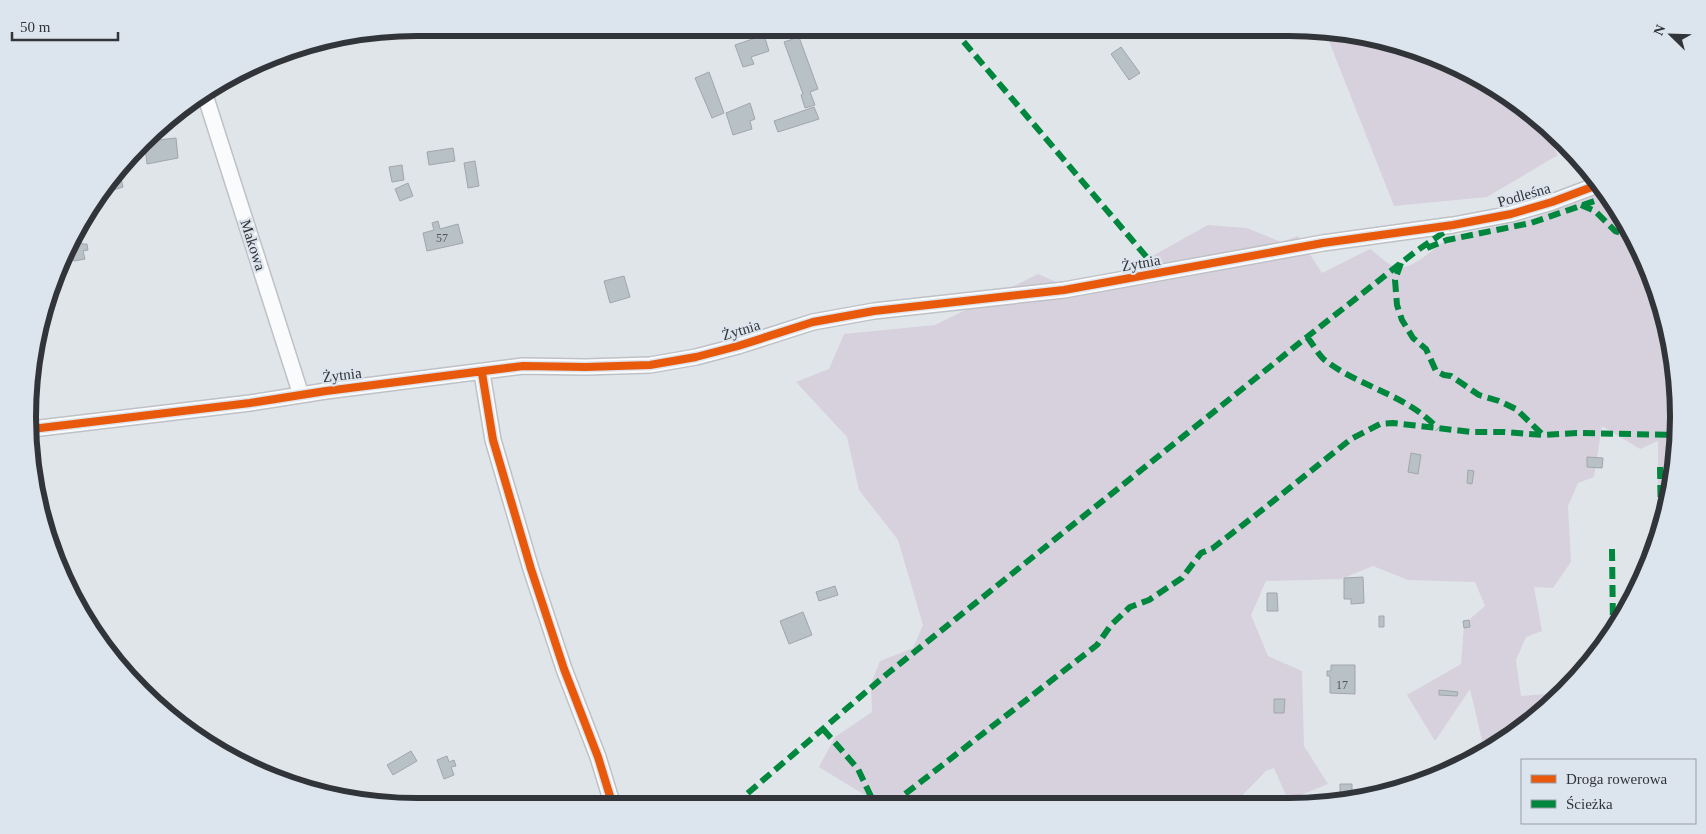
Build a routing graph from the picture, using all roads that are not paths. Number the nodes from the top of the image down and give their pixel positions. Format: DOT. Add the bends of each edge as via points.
graph roads {
  1 [pos="207,99"];
  2 [pos="1592,187"];
  3 [pos="1454,226"];
  4 [pos="482,373"];
  5 [pos="301,395"];
  6 [pos="36,429"];
  7 [pos="611,798"];
  1 -- 5 [label="street, Makowa"];
  2 -- 3 [label="street, Podleśna" via="1511,214"];
  3 -- 4 [label="street, Żytnia" via="1323,243 1064,290 874,311 813,322 738,346 650,365 523,366"];
  4 -- 5 [label="street, Żytnia"];
  4 -- 7 [label="street" via="494,440 531,569"];
  5 -- 6 [label="street, Żytnia"];
}
